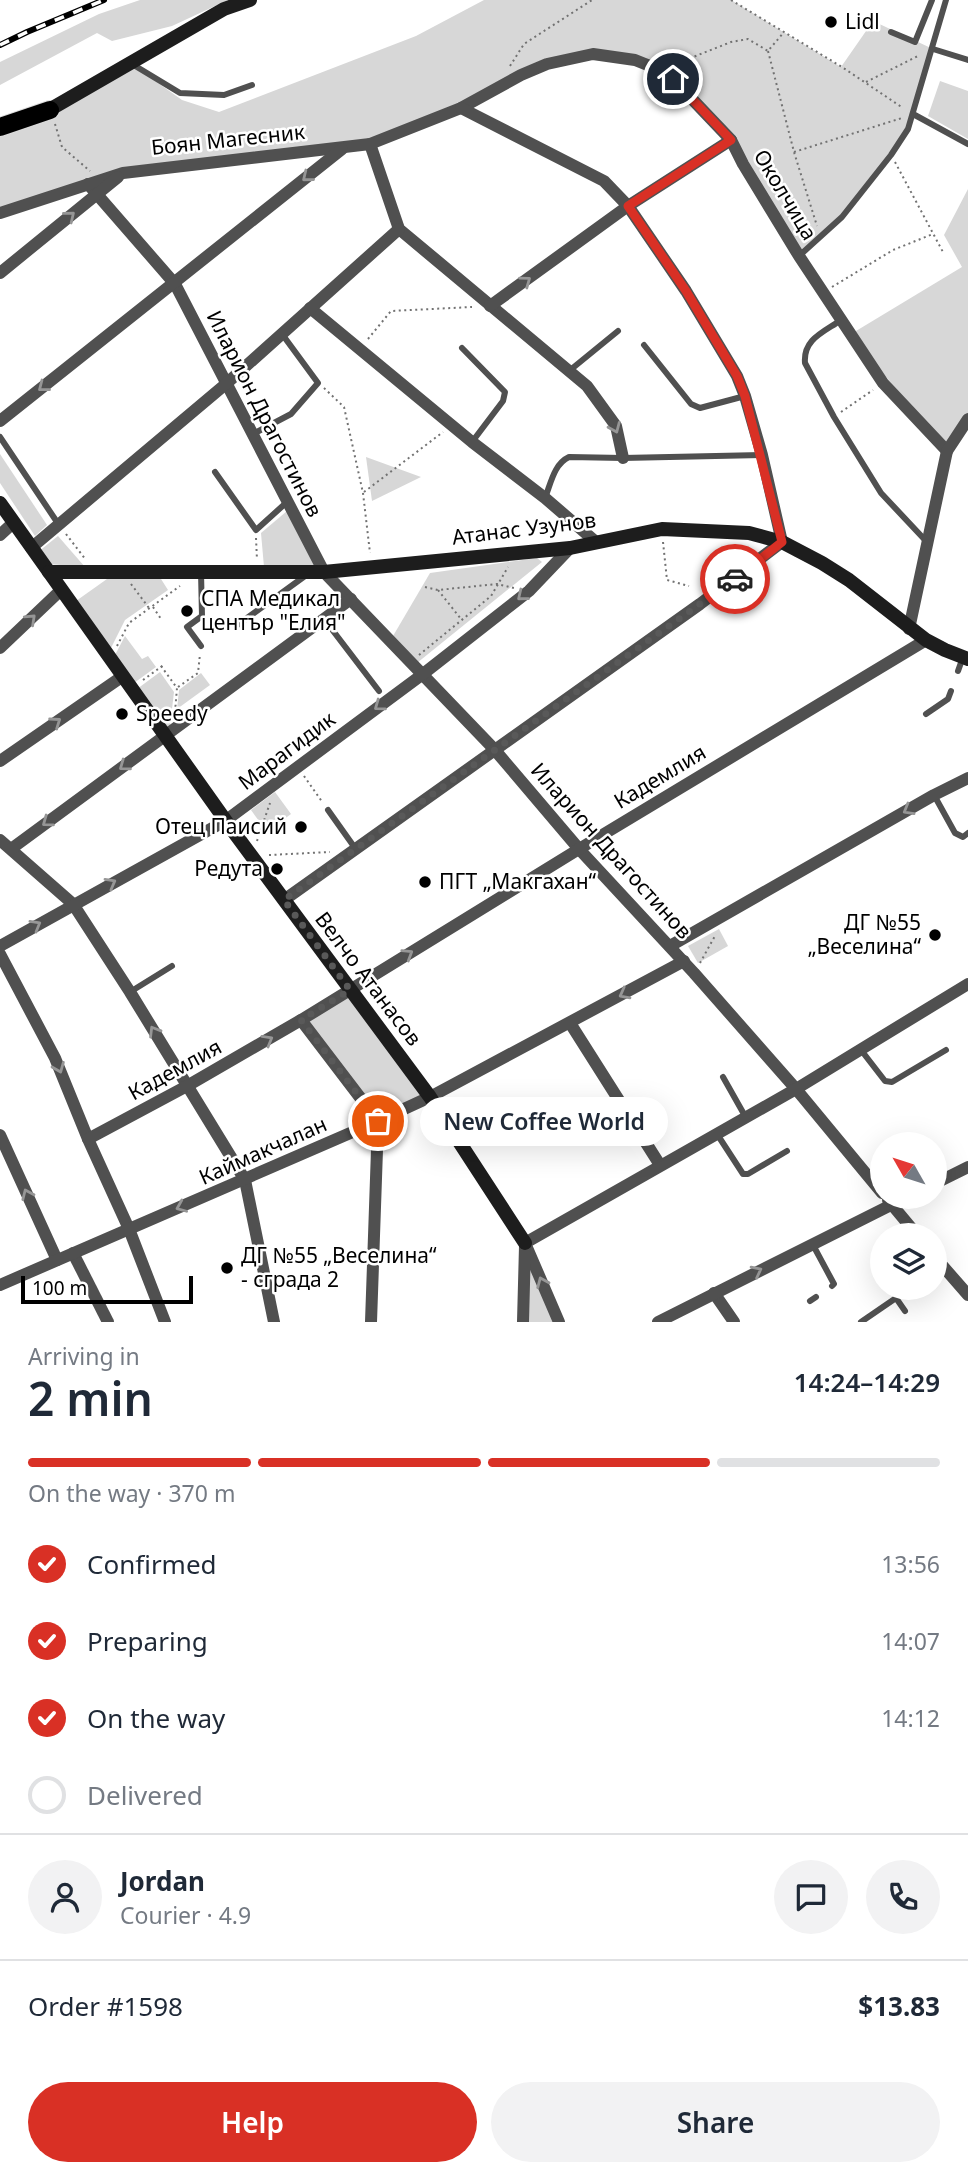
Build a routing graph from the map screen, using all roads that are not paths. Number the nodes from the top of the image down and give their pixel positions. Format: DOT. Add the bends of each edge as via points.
graph roads {
  1 [pos="250,0"];
  2 [pos="932,0"];
  3 [pos="946,0"];
  4 [pos="891,32"];
  5 [pos="933,49"];
  6 [pos="968,60"];
  7 [pos="130,63"];
  8 [pos="251,85"];
  9 [pos="461,108"];
  10 [pos="50,110"];
  11 [pos="913,114"];
  12 [pos="9,126"];
  13 [pos="0,136"];
  14 [pos="731,140"];
  15 [pos="370,144"];
  16 [pos="968,145"];
  17 [pos="343,148"];
  18 [pos="95,186"];
  19 [pos="628,206"];
  20 [pos="0,213"];
  21 [pos="399,229"];
  22 [pos="799,256"];
  23 [pos="0,273"];
  24 [pos="175,284"];
  25 [pos="490,306"];
  26 [pos="310,308"];
  27 [pos="841,320"];
  28 [pos="618,331"];
  29 [pos="282,334"];
  30 [pos="644,345"];
  31 [pos="462,348"];
  32 [pos="569,371"];
  33 [pos="227,383"];
  34 [pos="745,396"];
  35 [pos="0,421"];
  36 [pos="966,426"];
  37 [pos="253,434"];
  38 [pos="0,437"];
  39 [pos="472,442"];
  40 [pos="947,451"];
  41 [pos="761,455"];
  42 [pos="623,458"];
  43 [pos="215,472"];
  44 [pos="545,498"];
  45 [pos="288,501"];
  46 [pos="0,503"];
  47 [pos="13,523"];
  48 [pos="59,525"];
  49 [pos="0,535"];
  50 [pos="596,542"];
  51 [pos="782,542"];
  52 [pos="928,542"];
  53 [pos="31,548"];
  54 [pos="570,548"];
  55 [pos="49,572"];
  56 [pos="201,572"];
  57 [pos="317,572"];
  58 [pos="61,590"];
  59 [pos="351,599"];
  60 [pos="324,619"];
  61 [pos="236,626"];
  62 [pos="909,629"];
  63 [pos="926,640"];
  64 [pos="201,646"];
  65 [pos="0,648"];
  66 [pos="963,662"];
  67 [pos="423,674"];
  68 [pos="122,676"];
  69 [pos="379,691"];
  70 [pos="951,691"];
  71 [pos="926,714"];
  72 [pos="169,733"];
  73 [pos="494,750"];
  74 [pos="0,761"];
  75 [pos="968,778"];
  76 [pos="934,795"];
  77 [pos="328,810"];
  78 [pos="225,821"];
  79 [pos="968,834"];
  80 [pos="0,840"];
  81 [pos="11,849"];
  82 [pos="579,849"];
  83 [pos="354,850"];
  84 [pos="284,900"];
  85 [pos="73,904"];
  86 [pos="0,946"];
  87 [pos="670,946"];
  88 [pos="0,954"];
  89 [pos="684,961"];
  90 [pos="172,967"];
  91 [pos="968,984"];
  92 [pos="350,990"];
  93 [pos="130,992"];
  94 [pos="301,1020"];
  95 [pos="570,1023"];
  96 [pos="860,1049"];
  97 [pos="946,1050"];
  98 [pos="723,1077"];
  99 [pos="187,1086"];
  100 [pos="796,1089"];
  101 [pos="430,1097"];
  102 [pos="745,1116"];
  103 [pos="378,1121"];
  104 [pos="716,1133"];
  105 [pos="0,1135"];
  106 [pos="88,1139"];
  107 [pos="787,1151"];
  108 [pos="660,1165"];
  109 [pos="968,1167"];
  110 [pos="947,1178"];
  111 [pos="870,1179"];
  112 [pos="246,1180"];
  113 [pos="870,1208"];
  114 [pos="895,1209"];
  115 [pos="907,1223"];
  116 [pos="129,1229"];
  117 [pos="525,1243"];
  118 [pos="812,1243"];
  119 [pos="73,1253"];
  120 [pos="57,1260"];
  121 [pos="947,1271"];
  122 [pos="0,1285"];
  123 [pos="832,1286"];
  124 [pos="714,1293"];
  125 [pos="968,1295"];
  126 [pos="905,1311"];
  127 [pos="108,1322"];
  128 [pos="165,1322"];
  129 [pos="274,1322"];
  130 [pos="371,1322"];
  131 [pos="523,1322"];
  132 [pos="559,1322"];
  133 [pos="658,1322"];
  134 [pos="734,1322"];
  135 [pos="861,1322"];
  1 -- 7 [label="street" via="225,9"];
  2 -- 4 [label="lane" via="915,42"];
  3 -- 5 [label="lane"];
  5 -- 6 [label="lane"];
  5 -- 11 [label="lane"];
  7 -- 8 [label="lane" via="180,93 224,95"];
  7 -- 10 [label="street"];
  9 -- 14 [label="street, Околчица" via="532,69 593,54 635,60 666,74"];
  9 -- 15 [label="street, Боян Магесник"];
  9 -- 19 [label="street" via="604,181"];
  10 -- 12 [label="main road"];
  11 -- 16 [label="lane"];
  11 -- 22 [label="lane" via="891,155 842,217"];
  12 -- 13 [label="street"];
  14 -- 19 [label="street"];
  14 -- 22 [label="street, Околчица"];
  15 -- 17 [label="street, Боян Магесник"];
  15 -- 21 [label="street"];
  17 -- 18 [label="street, Боян Магесник" via="124,173"];
  17 -- 24 [label="street, one-way"];
  18 -- 20 [label="street"];
  23 -- 18 [label="street, one-way"];
  18 -- 24 [label="street, Иларион Драгостинов"];
  25 -- 19 [label="street, one-way"];
  19 -- 34 [label="street" via="686,291"];
  21 -- 25 [label="street"];
  21 -- 26 [label="street"];
  22 -- 27 [label="street, Околчица"];
  24 -- 33 [label="street, Иларион Драгостинов"];
  24 -- 35 [label="street, one-way"];
  25 -- 32 [label="street"];
  26 -- 29 [label="street"];
  26 -- 39 [label="street"];
  27 -- 40 [label="street, Околчица" via="883,383"];
  27 -- 52 [label="lane" via="808,342 805,363 880,494"];
  28 -- 32 [label="lane"];
  29 -- 33 [label="street"];
  29 -- 37 [label="lane" via="318,383 291,414"];
  30 -- 34 [label="lane" via="691,404 700,408"];
  31 -- 39 [label="lane" via="505,392"];
  32 -- 42 [label="street, one-way" via="587,386 617,426"];
  33 -- 37 [label="street, Иларион Драгостинов"];
  33 -- 48 [label="street"];
  34 -- 41 [label="street"];
  36 -- 40 [label="street"];
  37 -- 45 [label="street, Иларион Драгостинов"];
  38 -- 48 [label="lane"];
  39 -- 44 [label="street"];
  40 -- 52 [label="street"];
  41 -- 42 [label="lane"];
  41 -- 51 [label="street"];
  42 -- 44 [label="lane" via="562,460"];
  43 -- 45 [label="lane" via="256,530"];
  44 -- 50 [label="street"];
  45 -- 57 [label="street, Иларион Драгостинов"];
  46 -- 47 [label="street, Велчо Атанасов"];
  47 -- 49 [label="street"];
  47 -- 53 [label="street, Велчо Атанасов"];
  48 -- 53 [label="street"];
  50 -- 51 [label="street, Атанас Узунов" via="662,529 749,533"];
  50 -- 54 [label="street, Атанас Узунов"];
  51 -- 62 [label="street, Атанас Узунов" via="849,580"];
  51 -- 73 [label="street"];
  52 -- 62 [label="street"];
  53 -- 55 [label="street, Велчо Атанасов"];
  54 -- 57 [label="street, Атанас Узунов"];
  54 -- 67 [label="street, Марагидик, one-way" via="529,591"];
  55 -- 56 [label="street, Атанас Узунов"];
  55 -- 58 [label="street, Велчо Атанасов"];
  56 -- 57 [label="street, Атанас Узунов"];
  56 -- 64 [label="lane" via="202,616 187,626"];
  57 -- 59 [label="street, Иларион Драгостинов"];
  57 -- 61 [label="lane"];
  65 -- 58 [label="street, one-way"];
  58 -- 68 [label="street, Велчо Атанасов"];
  59 -- 60 [label="street"];
  59 -- 67 [label="street, Иларион Драгостинов"];
  60 -- 69 [label="lane"];
  60 -- 72 [label="street"];
  62 -- 63 [label="street, Атанас Узунов"];
  63 -- 66 [label="street, Атанас Узунов"];
  63 -- 82 [label="street, Кадемлия"];
  67 -- 73 [label="street, Иларион Драгостинов"];
  67 -- 78 [label="street, Марагидик, one-way"];
  68 -- 72 [label="street, Велчо Атанасов"];
  74 -- 68 [label="street, one-way"];
  70 -- 71 [label="lane" via="948,699"];
  72 -- 78 [label="street, Велчо Атанасов"];
  72 -- 81 [label="street, one-way"];
  73 -- 82 [label="street, Иларион Драгостинов"];
  73 -- 83 [label="street"];
  75 -- 76 [label="street"];
  76 -- 79 [label="lane" via="955,833"];
  76 -- 87 [label="street, one-way"];
  77 -- 83 [label="lane"];
  78 -- 84 [label="street, Велчо Атанасов"];
  85 -- 78 [label="street, Марагидик, one-way"];
  80 -- 81 [label="street"];
  81 -- 85 [label="street"];
  82 -- 87 [label="street, Иларион Драгостинов"];
  92 -- 82 [label="street, Кадемлия, one-way"];
  83 -- 84 [label="street"];
  84 -- 92 [label="street, Велчо Атанасов"];
  86 -- 85 [label="street, Марагидик, one-way"];
  85 -- 93 [label="street"];
  87 -- 89 [label="street, Иларион Драгостинов"];
  88 -- 106 [label="street, one-way" via="55,1058"];
  89 -- 95 [label="street, Каймакчалан, one-way"];
  89 -- 100 [label="street, Иларион Драгостинов"];
  90 -- 93 [label="lane"];
  91 -- 96 [label="street"];
  92 -- 94 [label="street, Кадемлия"];
  92 -- 101 [label="street, Велчо Атанасов"];
  99 -- 93 [label="street, one-way"];
  99 -- 94 [label="street, Кадемлия, one-way"];
  94 -- 103 [label="street"];
  95 -- 101 [label="street, Каймакчалан"];
  95 -- 108 [label="street"];
  96 -- 97 [label="lane" via="885,1081 892,1082"];
  96 -- 100 [label="street"];
  98 -- 102 [label="lane"];
  99 -- 106 [label="street, Кадемлия"];
  99 -- 112 [label="street"];
  100 -- 102 [label="street"];
  100 -- 111 [label="street, Иларион Драгостинов"];
  101 -- 103 [label="street, Каймакчалан"];
  101 -- 117 [label="street, Велчо Атанасов"];
  102 -- 104 [label="street"];
  103 -- 112 [label="street, Каймакчалан"];
  103 -- 130 [label="street"];
  104 -- 107 [label="lane" via="743,1174"];
  104 -- 108 [label="street"];
  120 -- 105 [label="street, one-way"];
  106 -- 116 [label="street"];
  108 -- 117 [label="street"];
  109 -- 110 [label="street"];
  112 -- 116 [label="street, Каймакчалан, one-way"];
  112 -- 129 [label="street"];
  113 -- 118 [label="street"];
  114 -- 115 [label="street, Иларион Драгостинов"];
  116 -- 119 [label="street, Каймакчалан"];
  116 -- 128 [label="street"];
  117 -- 131 [label="street"];
  132 -- 117 [label="street, Велчо Атанасов, one-way"];
  118 -- 123 [label="lane"];
  124 -- 118 [label="street, one-way"];
  119 -- 120 [label="street, Каймакчалан"];
  119 -- 127 [label="street"];
  120 -- 122 [label="street, Каймакчалан"];
  121 -- 125 [label="street"];
  124 -- 133 [label="street"];
  124 -- 134 [label="street"];
  126 -- 135 [label="lane" via="896,1298"];
}
